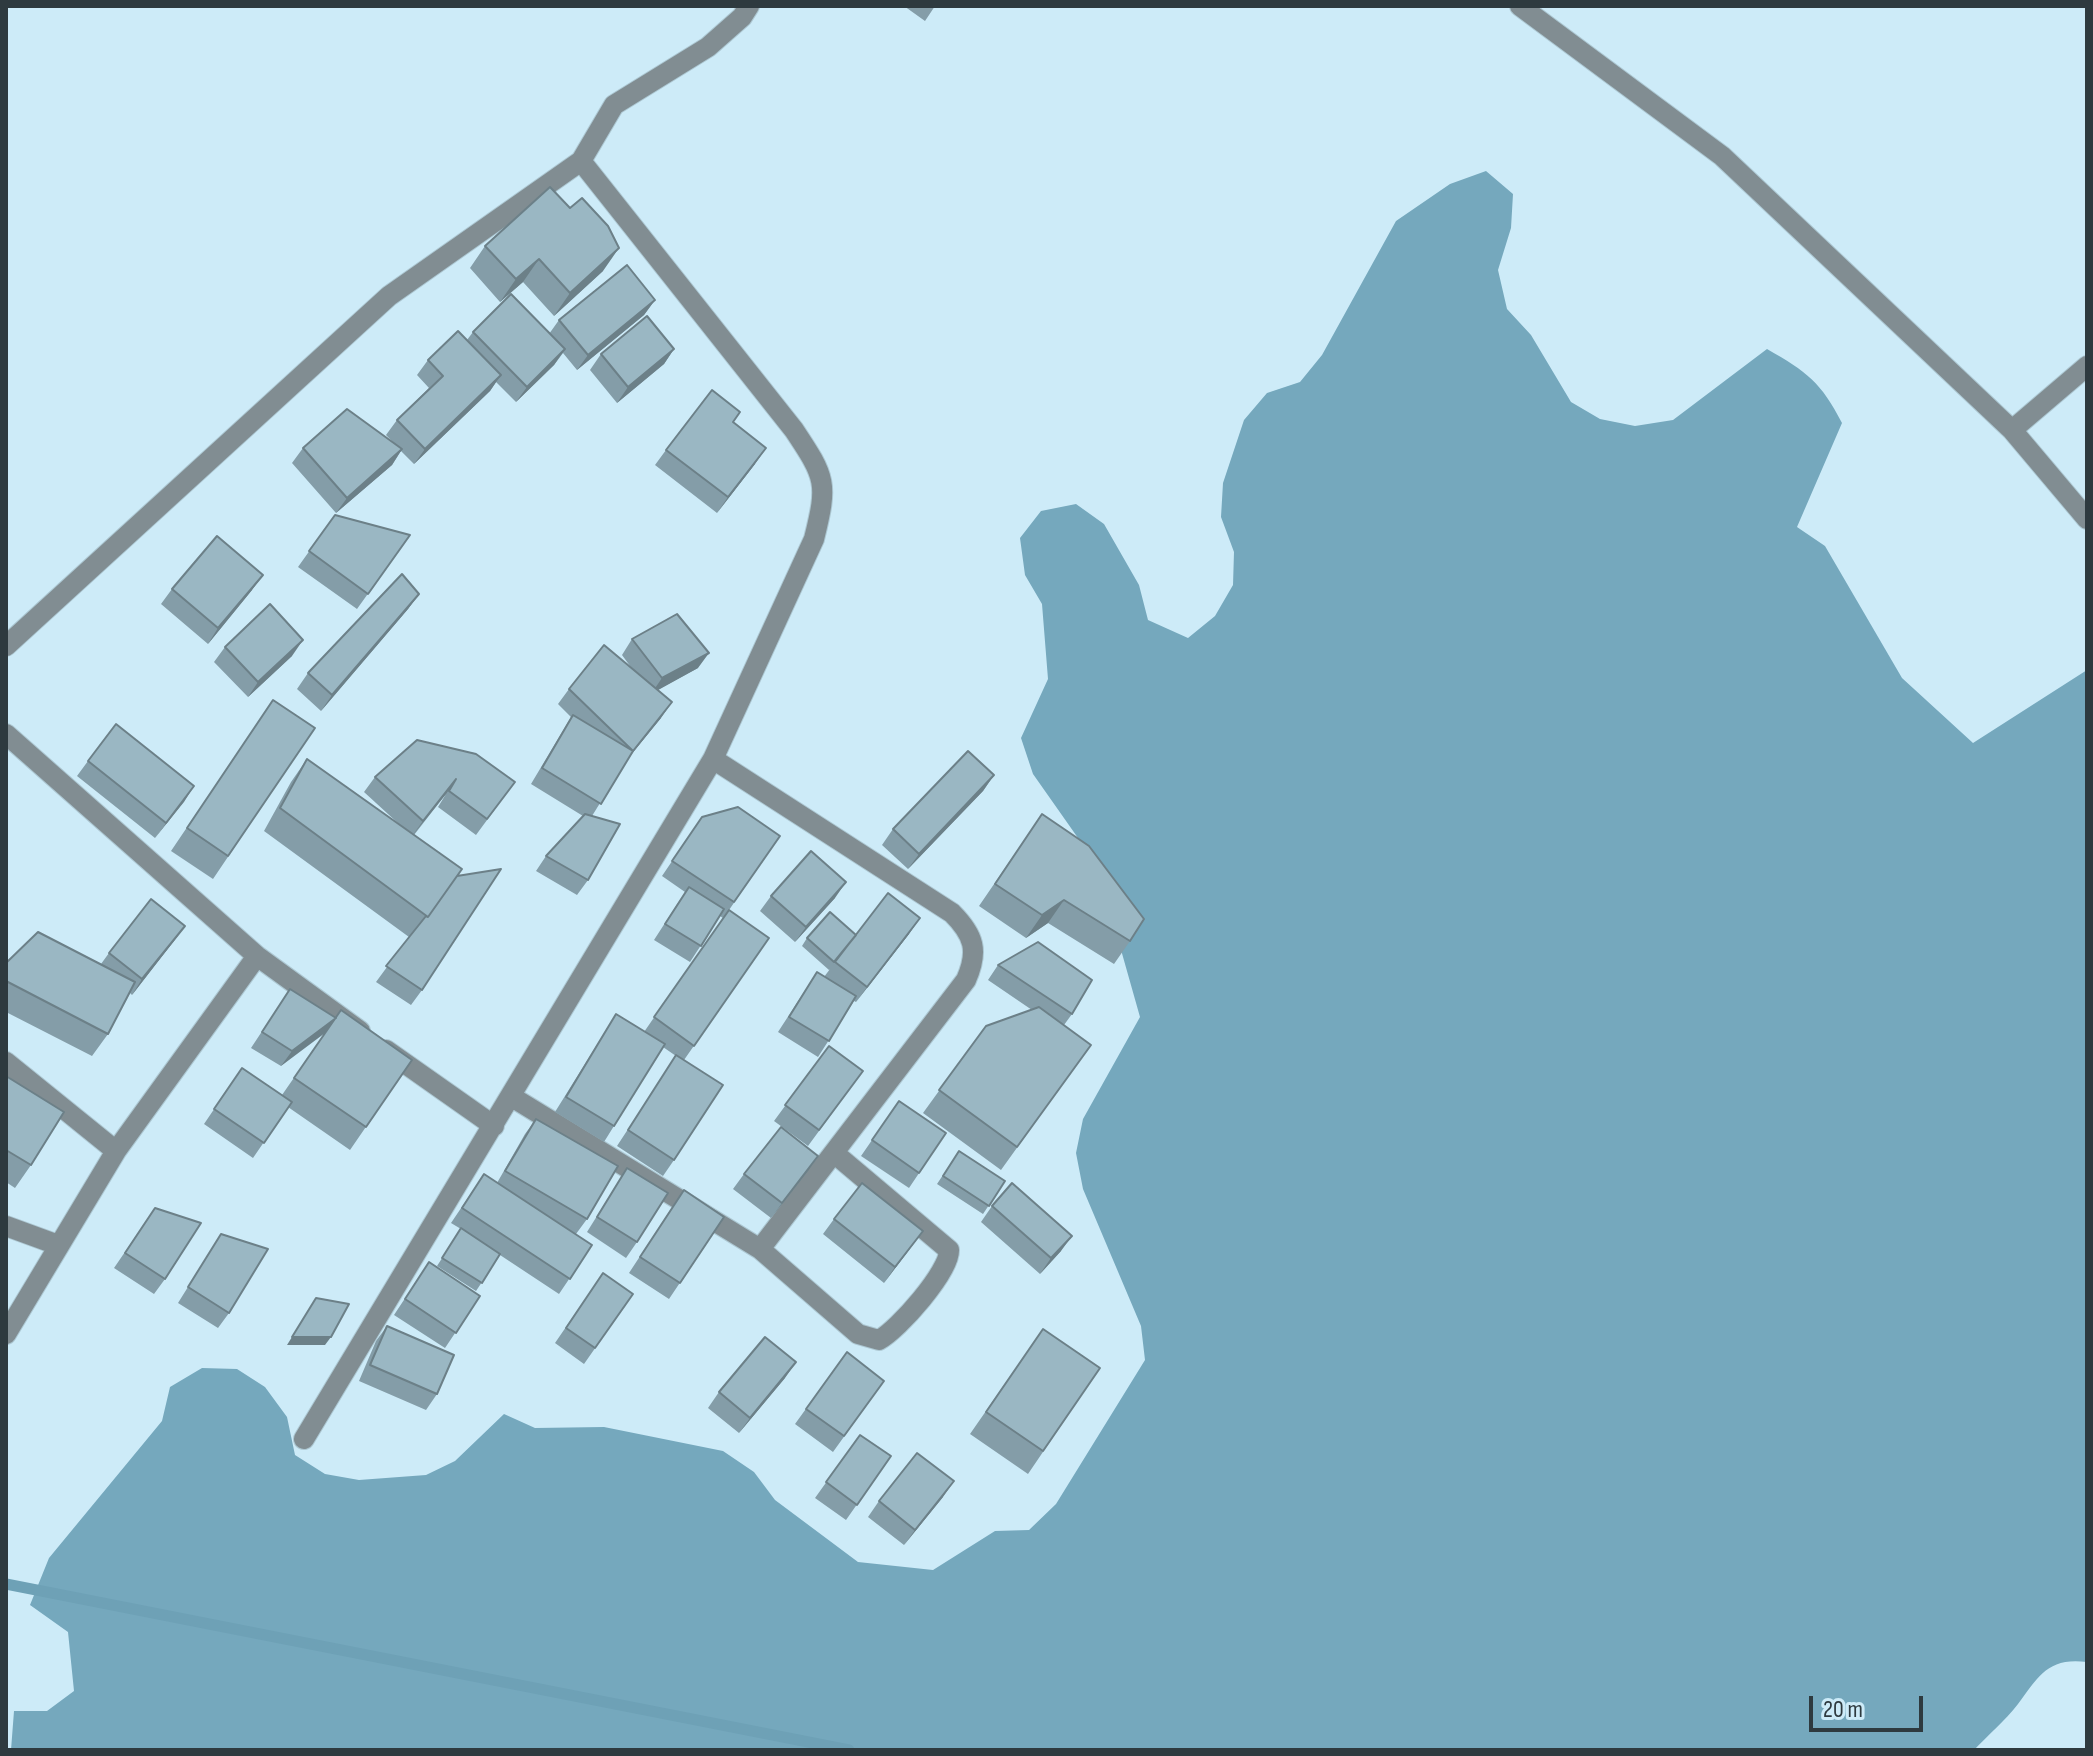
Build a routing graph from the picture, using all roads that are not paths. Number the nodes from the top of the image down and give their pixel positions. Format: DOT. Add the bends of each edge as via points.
graph roads {
  1 [pos="749,6"];
  2 [pos="1520,6"];
  3 [pos="581,161"];
  4 [pos="2087,366"];
  5 [pos="2012,430"];
  6 [pos="2087,519"];
  7 [pos="6,646"];
  8 [pos="6,734"];
  9 [pos="713,759"];
  10 [pos="257,956"];
  11 [pos="6,1062"];
  12 [pos="512,1097"];
  13 [pos="494,1126"];
  14 [pos="116,1151"];
  15 [pos="834,1153"];
  16 [pos="6,1226"];
  17 [pos="58,1245"];
  18 [pos="760,1249"];
  19 [pos="6,1334"];
  20 [pos="304,1439"];
  1 -- 3 [label="street" via="708,47 614,105"];
  2 -- 5 [label="street" via="1722,156"];
  3 -- 7 [label="street" via="389,296"];
  3 -- 9 [label="street" via="820,469 823,503 814,539"];
  4 -- 5 [label="street"];
  5 -- 6 [label="street"];
  8 -- 10 [label="street"];
  9 -- 12 [label="street"];
  9 -- 15 [label="street" via="952,913 968,928 975,948 966,980"];
  10 -- 13 [label="street"];
  10 -- 14 [label="street"];
  11 -- 14 [label="street"];
  12 -- 13 [label="street"];
  12 -- 18 [label="street"];
  13 -- 20 [label="street"];
  14 -- 17 [label="street"];
  15 -- 18 [label="street"];
  15 -- 18 [label="street" via="943,1242 949,1256 944,1268 895,1329 870,1340"];
  16 -- 17 [label="street"];
  17 -- 19 [label="street"];
}
